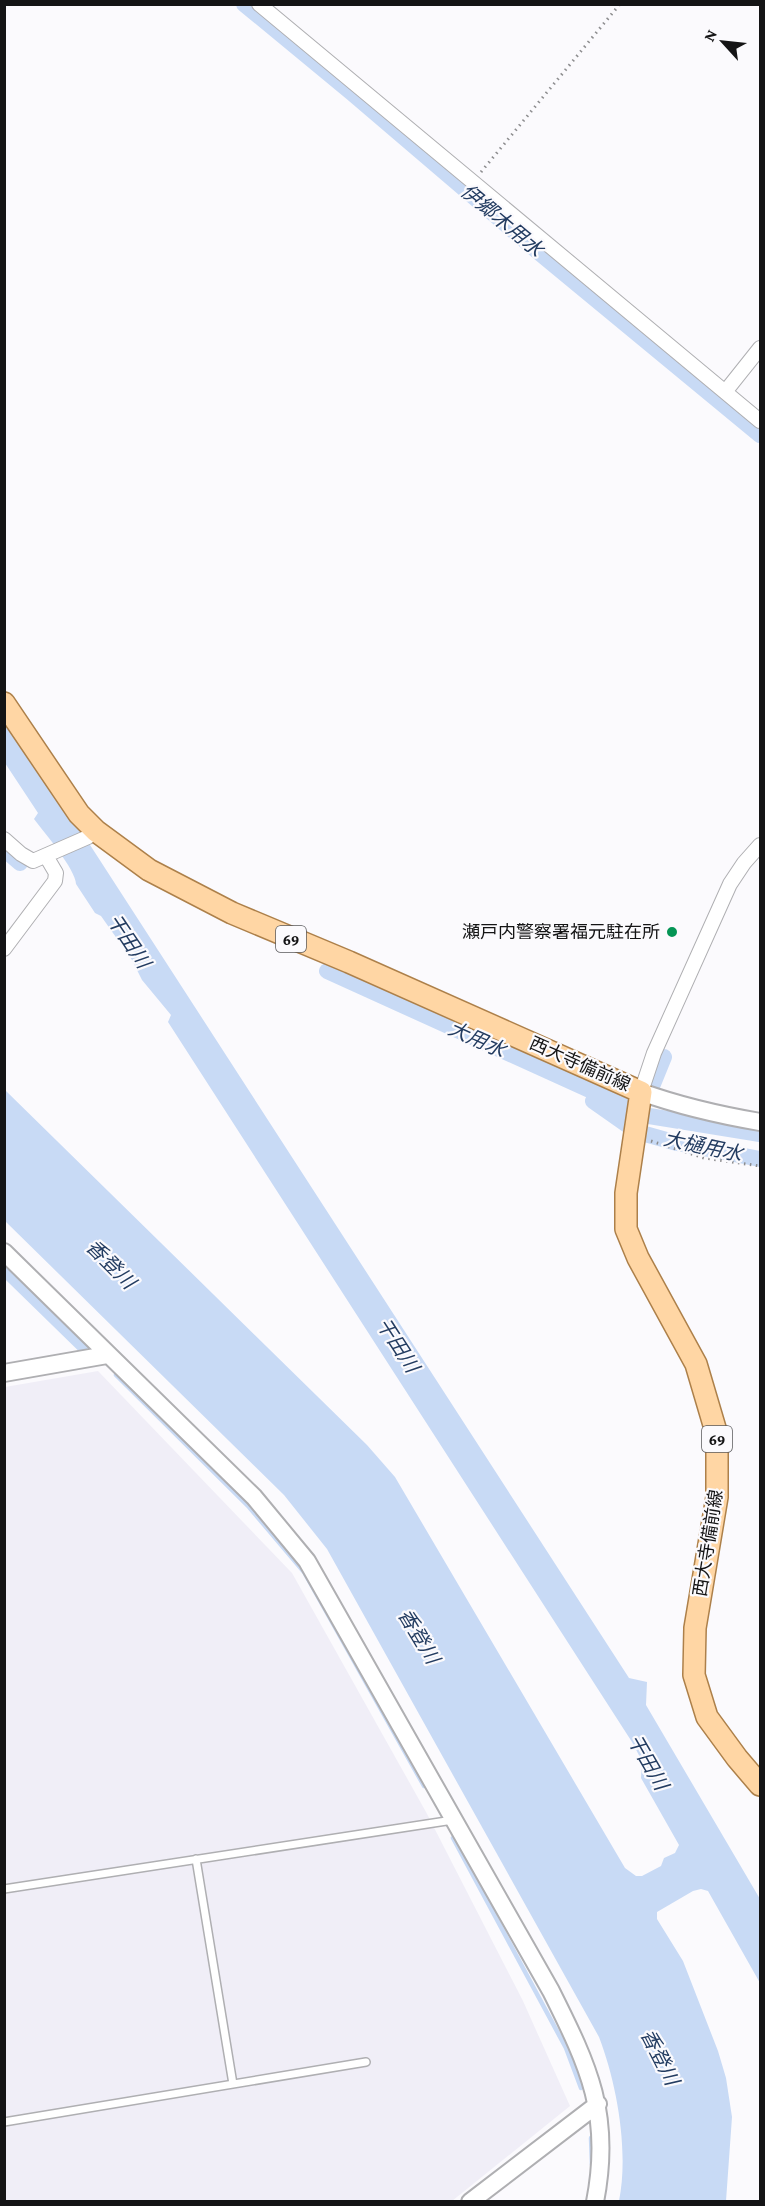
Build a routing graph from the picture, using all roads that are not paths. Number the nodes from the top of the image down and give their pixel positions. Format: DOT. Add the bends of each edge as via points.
graph roads {
  1 [pos="259,4"];
  2 [pos="760,348"];
  3 [pos="725,392"];
  4 [pos="760,421"];
  5 [pos="4,703"];
  6 [pos="92,834"];
  7 [pos="4,839"];
  8 [pos="760,845"];
  9 [pos="49,854"];
  10 [pos="4,949"];
  11 [pos="641,1092"];
  12 [pos="760,1122"];
  13 [pos="4,1252"];
  14 [pos="107,1355"];
  15 [pos="4,1373"];
  16 [pos="760,1785"];
  17 [pos="455,1820"];
  18 [pos="196,1859"];
  19 [pos="4,1889"];
  20 [pos="366,2062"];
  21 [pos="233,2084"];
  22 [pos="598,2104"];
  23 [pos="4,2122"];
  24 [pos="471,2202"];
  25 [pos="595,2202"];
  1 -- 3 [label="street"];
  2 -- 3 [label="street"];
  3 -- 4 [label="street"];
  5 -- 6 [label="main road, 西大寺備前線 / 69"];
  6 -- 9 [label="street"];
  6 -- 11 [label="main road, 西大寺備前線 / 69" via="149,870 232,913"];
  7 -- 9 [label="street" via="33,861"];
  8 -- 11 [label="street" via="730,884 654,1053"];
  9 -- 10 [label="street" via="55,881"];
  11 -- 12 [label="street" via="711,1114"];
  11 -- 16 [label="main road, 西大寺備前線 / 69" via="626,1193 626,1229 696,1364 717,1435 717,1497 695,1628 694,1675 707,1717"];
  13 -- 14 [label="street"];
  14 -- 15 [label="street"];
  14 -- 17 [label="street" via="254,1497 307,1561"];
  17 -- 18 [label="lane"];
  17 -- 22 [label="street" via="556,2001 580,2050"];
  18 -- 19 [label="lane"];
  18 -- 21 [label="lane"];
  20 -- 21 [label="lane"];
  21 -- 23 [label="lane"];
  22 -- 24 [label="street"];
  22 -- 25 [label="street" via="602,2144"];
}
